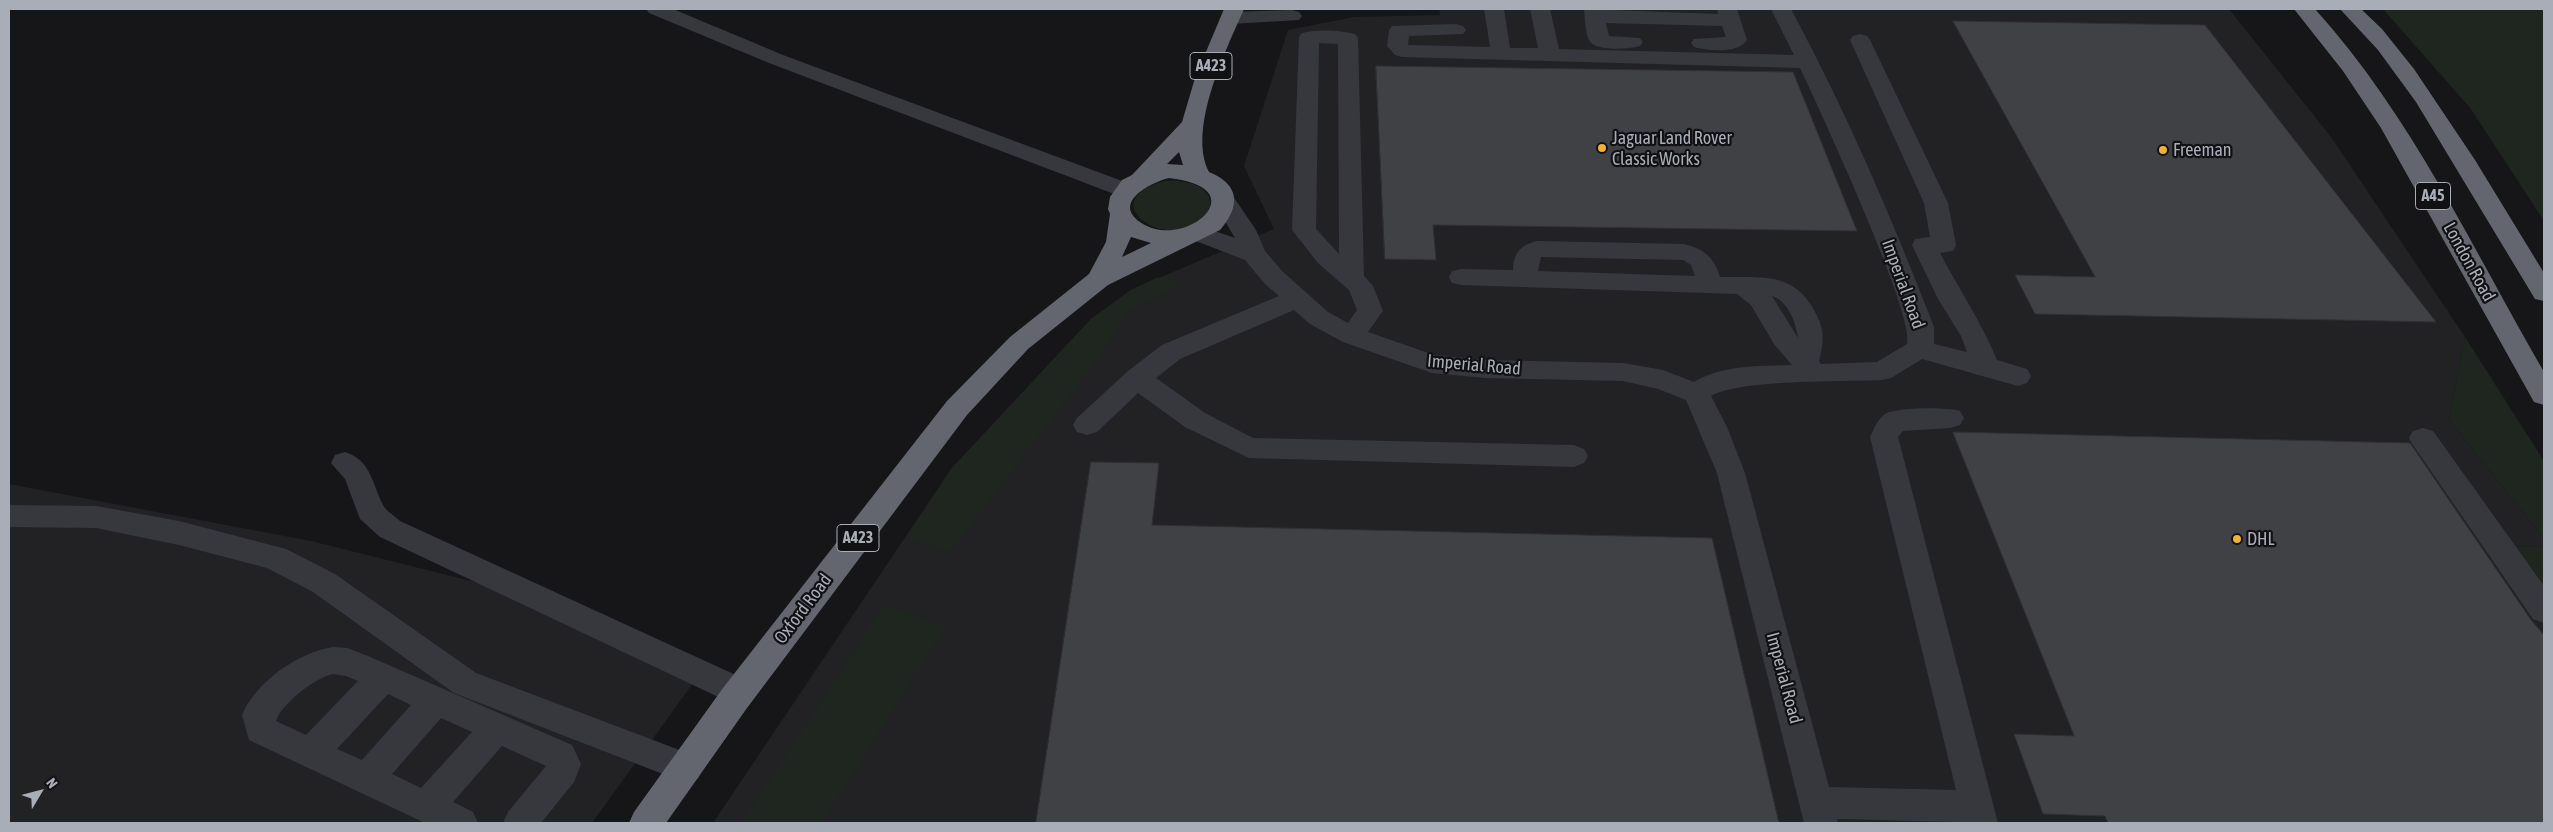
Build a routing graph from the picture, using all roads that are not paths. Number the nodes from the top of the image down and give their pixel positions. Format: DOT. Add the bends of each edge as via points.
graph roads {
  1 [pos="656,9"];
  2 [pos="1455,9"];
  3 [pos="1494,9"];
  4 [pos="1540,9"];
  5 [pos="1781,9"];
  6 [pos="2304,9"];
  7 [pos="2350,9"];
  8 [pos="1232,13"];
  9 [pos="1595,13"];
  10 [pos="1729,14"];
  11 [pos="1292,16"];
  12 [pos="1456,30"];
  13 [pos="1860,40"];
  14 [pos="1459,51"];
  15 [pos="1501,54"];
  16 [pos="1550,56"];
  17 [pos="1809,62"];
  18 [pos="1192,125"];
  19 [pos="1199,175"];
  20 [pos="1133,184"];
  21 [pos="1225,201"];
  22 [pos="1121,216"];
  23 [pos="1191,234"];
  24 [pos="1254,254"];
  25 [pos="1461,277"];
  26 [pos="1352,278"];
  27 [pos="1099,279"];
  28 [pos="2544,292"];
  29 [pos="1296,299"];
  30 [pos="1352,336"];
  31 [pos="1919,349"];
  32 [pos="1986,366"];
  33 [pos="1810,368"];
  34 [pos="2018,376"];
  35 [pos="1137,378"];
  36 [pos="1696,393"];
  37 [pos="2544,395"];
  38 [pos="1950,418"];
  39 [pos="1087,425"];
  40 [pos="2423,438"];
  41 [pos="1574,456"];
  42 [pos="345,463"];
  43 [pos="9,516"];
  44 [pos="2544,610"];
  45 [pos="383,677"];
  46 [pos="740,692"];
  47 [pos="435,701"];
  48 [pos="521,704"];
  49 [pos="498,729"];
  50 [pos="310,754"];
  51 [pos="686,768"];
  52 [pos="366,779"];
  53 [pos="426,807"];
  54 [pos="1819,812"];
  55 [pos="1978,815"];
  56 [pos="461,823"];
  57 [pos="520,823"];
  58 [pos="646,823"];
  1 -- 20 [label="lane" via="776,59"];
  2 -- 12 [label="lane"];
  3 -- 15 [label="lane"];
  4 -- 16 [label="lane"];
  5 -- 17 [label="lane, Imperial Road"];
  6 -- 37 [label="highway, London Road / A45" via="2355,70 2394,132"];
  7 -- 28 [label="highway, A45" via="2415,84"];
  8 -- 11 [label="lane"];
  8 -- 18 [label="highway, A423"];
  9 -- 10 [label="lane" via="1602,42 1732,43 1737,40"];
  12 -- 14 [label="lane"];
  12 -- 14 [label="lane" via="1399,30 1397,46 1402,51"];
  13 -- 32 [label="lane" via="1936,203 1944,245 1924,245 1951,299 1974,335"];
  14 -- 15 [label="lane"];
  15 -- 16 [label="lane"];
  16 -- 17 [label="lane"];
  17 -- 31 [label="lane, Imperial Road" via="1894,253 1921,328"];
  18 -- 19 [label="highway, A423" via="1190,149"];
  18 -- 20 [label="highway, A423"];
  19 -- 20 [label="highway" via="1169,171"];
  19 -- 21 [label="highway" via="1214,183"];
  20 -- 22 [label="highway" via="1119,203"];
  21 -- 23 [label="highway" via="1220,216 1206,228"];
  21 -- 24 [label="lane, Imperial Road" via="1244,230"];
  22 -- 23 [label="highway" via="1133,228 1146,234 1162,237"];
  22 -- 27 [label="highway, Oxford Road / A423" via="1118,242"];
  23 -- 24 [label="lane"];
  23 -- 27 [label="highway, Oxford Road / A423"];
  24 -- 29 [label="lane, Imperial Road"];
  25 -- 33 [label="lane" via="1745,288 1762,299 1783,338"];
  26 -- 26 [label="lane" via="1327,257 1304,230 1309,37 1348,38"];
  26 -- 30 [label="lane" via="1360,286 1370,311"];
  27 -- 46 [label="highway, Oxford Road / A423" via="1019,343 957,408"];
  29 -- 30 [label="lane, Imperial Road" via="1319,318"];
  29 -- 35 [label="lane" via="1171,352"];
  30 -- 36 [label="lane, Imperial Road" via="1432,364 1486,369 1623,372 1663,380"];
  31 -- 32 [label="lane"];
  31 -- 33 [label="lane, Imperial Road" via="1882,371"];
  32 -- 34 [label="lane"];
  33 -- 36 [label="lane, Imperial Road" via="1729,379"];
  35 -- 39 [label="lane"];
  35 -- 41 [label="lane" via="1195,420 1249,448"];
  36 -- 54 [label="lane, Imperial Road" via="1731,473"];
  38 -- 55 [label="lane" via="1896,420 1884,437"];
  40 -- 44 [label="lane"];
  42 -- 46 [label="lane" via="356,473 370,511 390,529"];
  43 -- 48 [label="lane" via="96,517 179,533 275,558 324,583 465,683"];
  45 -- 47 [label="lane"];
  45 -- 50 [label="lane"];
  45 -- 50 [label="lane" via="346,662 324,661 298,675 258,715 261,730"];
  46 -- 51 [label="highway, Oxford Road / A423"];
  47 -- 49 [label="lane"];
  47 -- 52 [label="lane"];
  48 -- 49 [label="lane"];
  48 -- 51 [label="lane"];
  49 -- 53 [label="lane"];
  49 -- 57 [label="lane" via="560,756 564,764 562,771"];
  50 -- 52 [label="lane"];
  51 -- 58 [label="highway, Oxford Road / A423"];
  52 -- 53 [label="lane"];
  53 -- 56 [label="lane"];
  54 -- 55 [label="lane" via="1907,806"];
}
